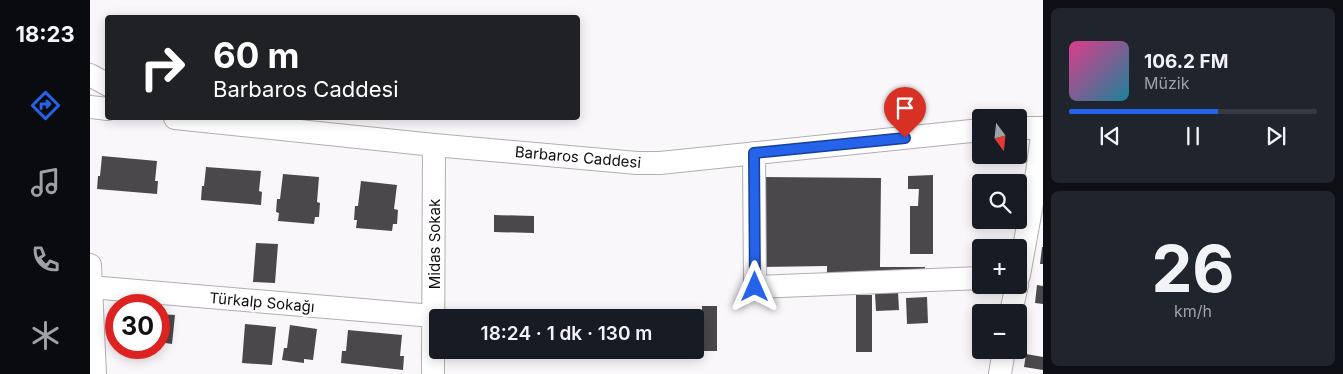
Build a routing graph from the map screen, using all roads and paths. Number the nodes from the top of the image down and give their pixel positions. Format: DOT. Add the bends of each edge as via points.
graph roads {
  1 [pos="90,75"];
  2 [pos="105,83"];
  3 [pos="90,107"];
  4 [pos="105,109"];
  5 [pos="195,120"];
  6 [pos="1028,128"];
  7 [pos="1043,128"];
  8 [pos="972,131"];
  9 [pos="434,144"];
  10 [pos="754,153"];
  11 [pos="1026,239"];
  12 [pos="972,278"];
  13 [pos="90,280"];
  14 [pos="434,309"];
  15 [pos="429,315"];
  16 [pos="433,359"];
  17 [pos="1002,359"];
  18 [pos="95,374"];
  19 [pos="433,374"];
  20 [pos="1000,374"];
  1 -- 2 [label="street"];
  3 -- 4 [label="street"];
  5 -- 9 [label="street, Barbaros Caddesi"];
  6 -- 7 [label="street"];
  7 -- 11 [label="street"];
  8 -- 10 [label="street, Barbaros Caddesi"];
  9 -- 10 [label="street, Barbaros Caddesi" via="637,163"];
  9 -- 14 [label="street, Midas Sokak"];
  10 -- 12 [label="street" via="755,287"];
  13 -- 15 [label="street, Türkalp Sokağı"];
  13 -- 18 [label="street"];
  16 -- 19 [label="street, Midas Sokak"];
  17 -- 20 [label="street"];
}
